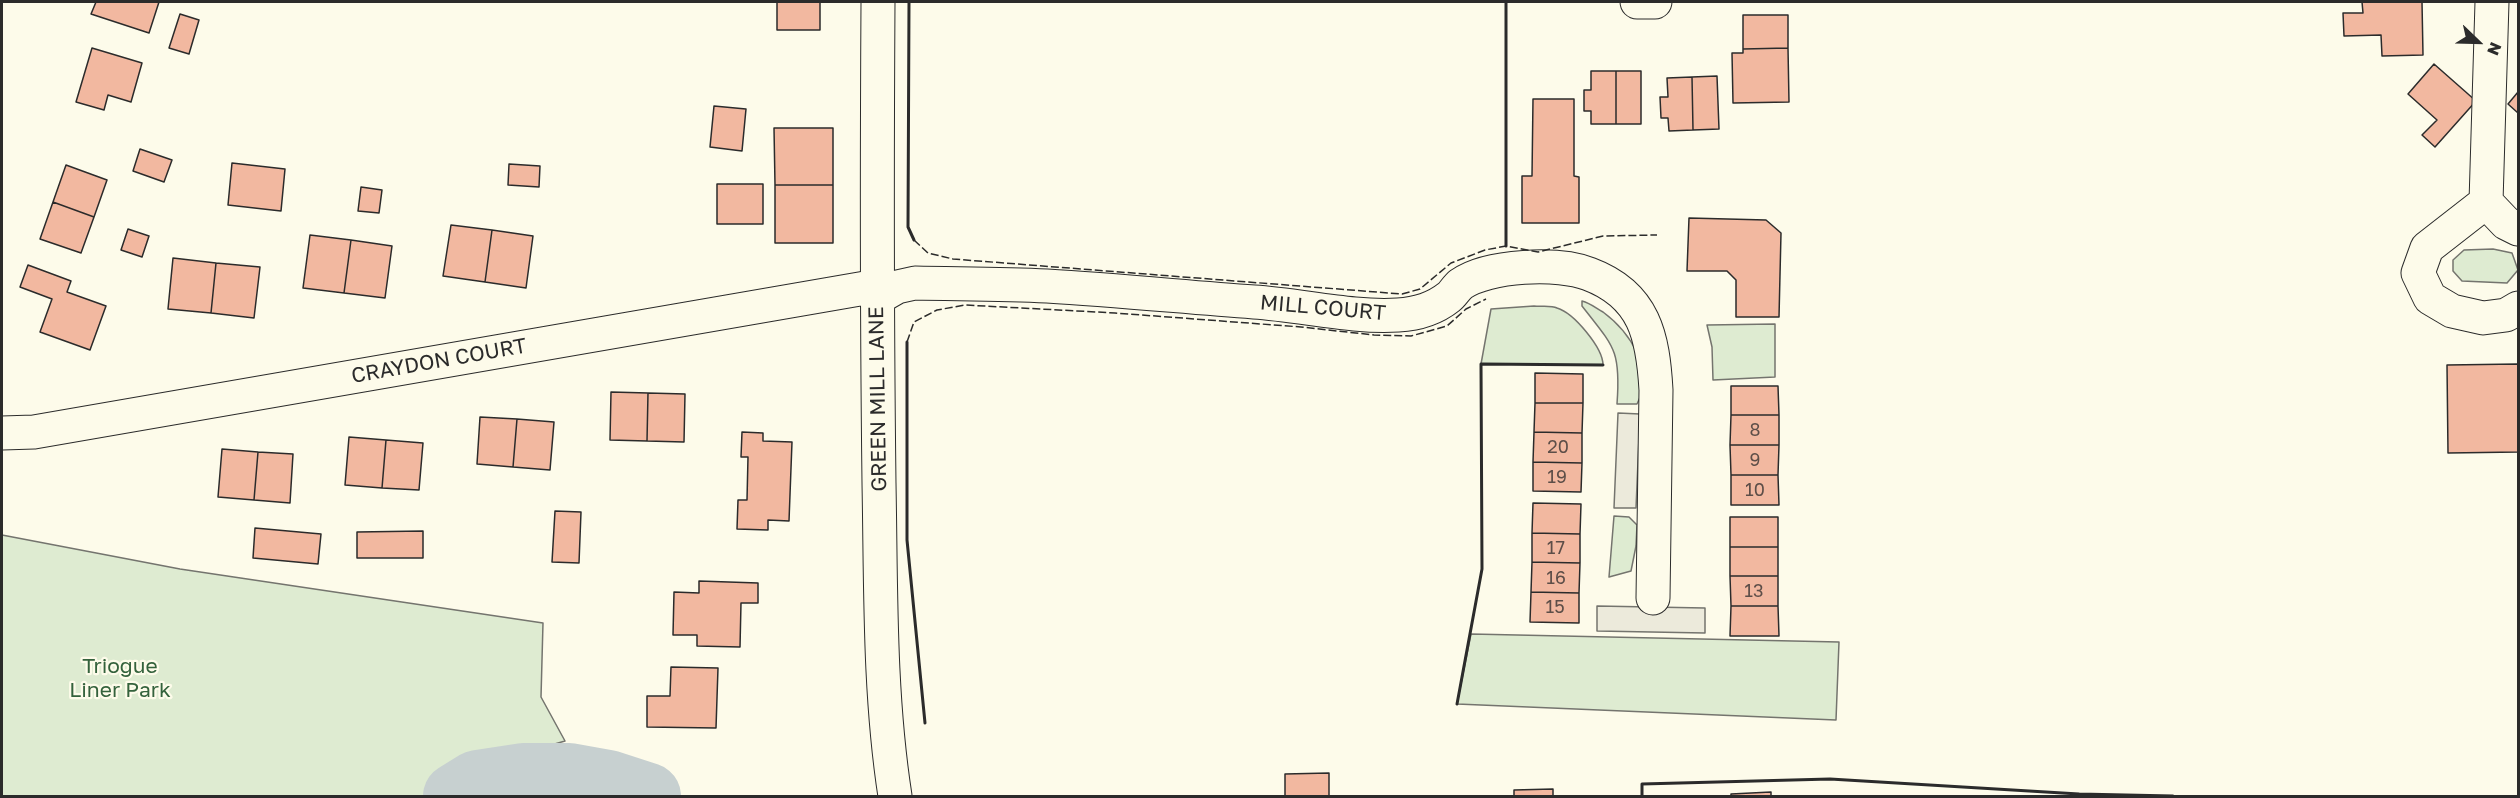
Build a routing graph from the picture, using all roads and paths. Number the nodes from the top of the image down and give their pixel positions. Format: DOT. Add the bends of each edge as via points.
graph roads {
  1 [pos="878,2"];
  2 [pos="1637,2"];
  3 [pos="1655,2"];
  4 [pos="2492,2"];
  5 [pos="2486,202"];
  6 [pos="2518,228"];
  7 [pos="877,292"];
  8 [pos="2518,308"];
  9 [pos="2,433"];
  10 [pos="1653,598"];
  11 [pos="895,796"];
  1 -- 7 [label="street, GREEN MILL LANE"];
  2 -- 3 [label="street"];
  4 -- 5 [label="street"];
  5 -- 6 [label="street" via="2506,223"];
  5 -- 8 [label="street" via="2427,248 2418,273 2430,298 2452,311 2483,318 2506,315"];
  7 -- 9 [label="street, CRAYDON COURT" via="45,430"];
  7 -- 10 [label="street, MILL COURT" via="915,283 1047,286 1381,316 1434,307 1461,284 1492,272 1538,268 1589,273 1637,307 1654,360"];
  7 -- 11 [label="street, GREEN MILL LANE" via="882,663"];
}
